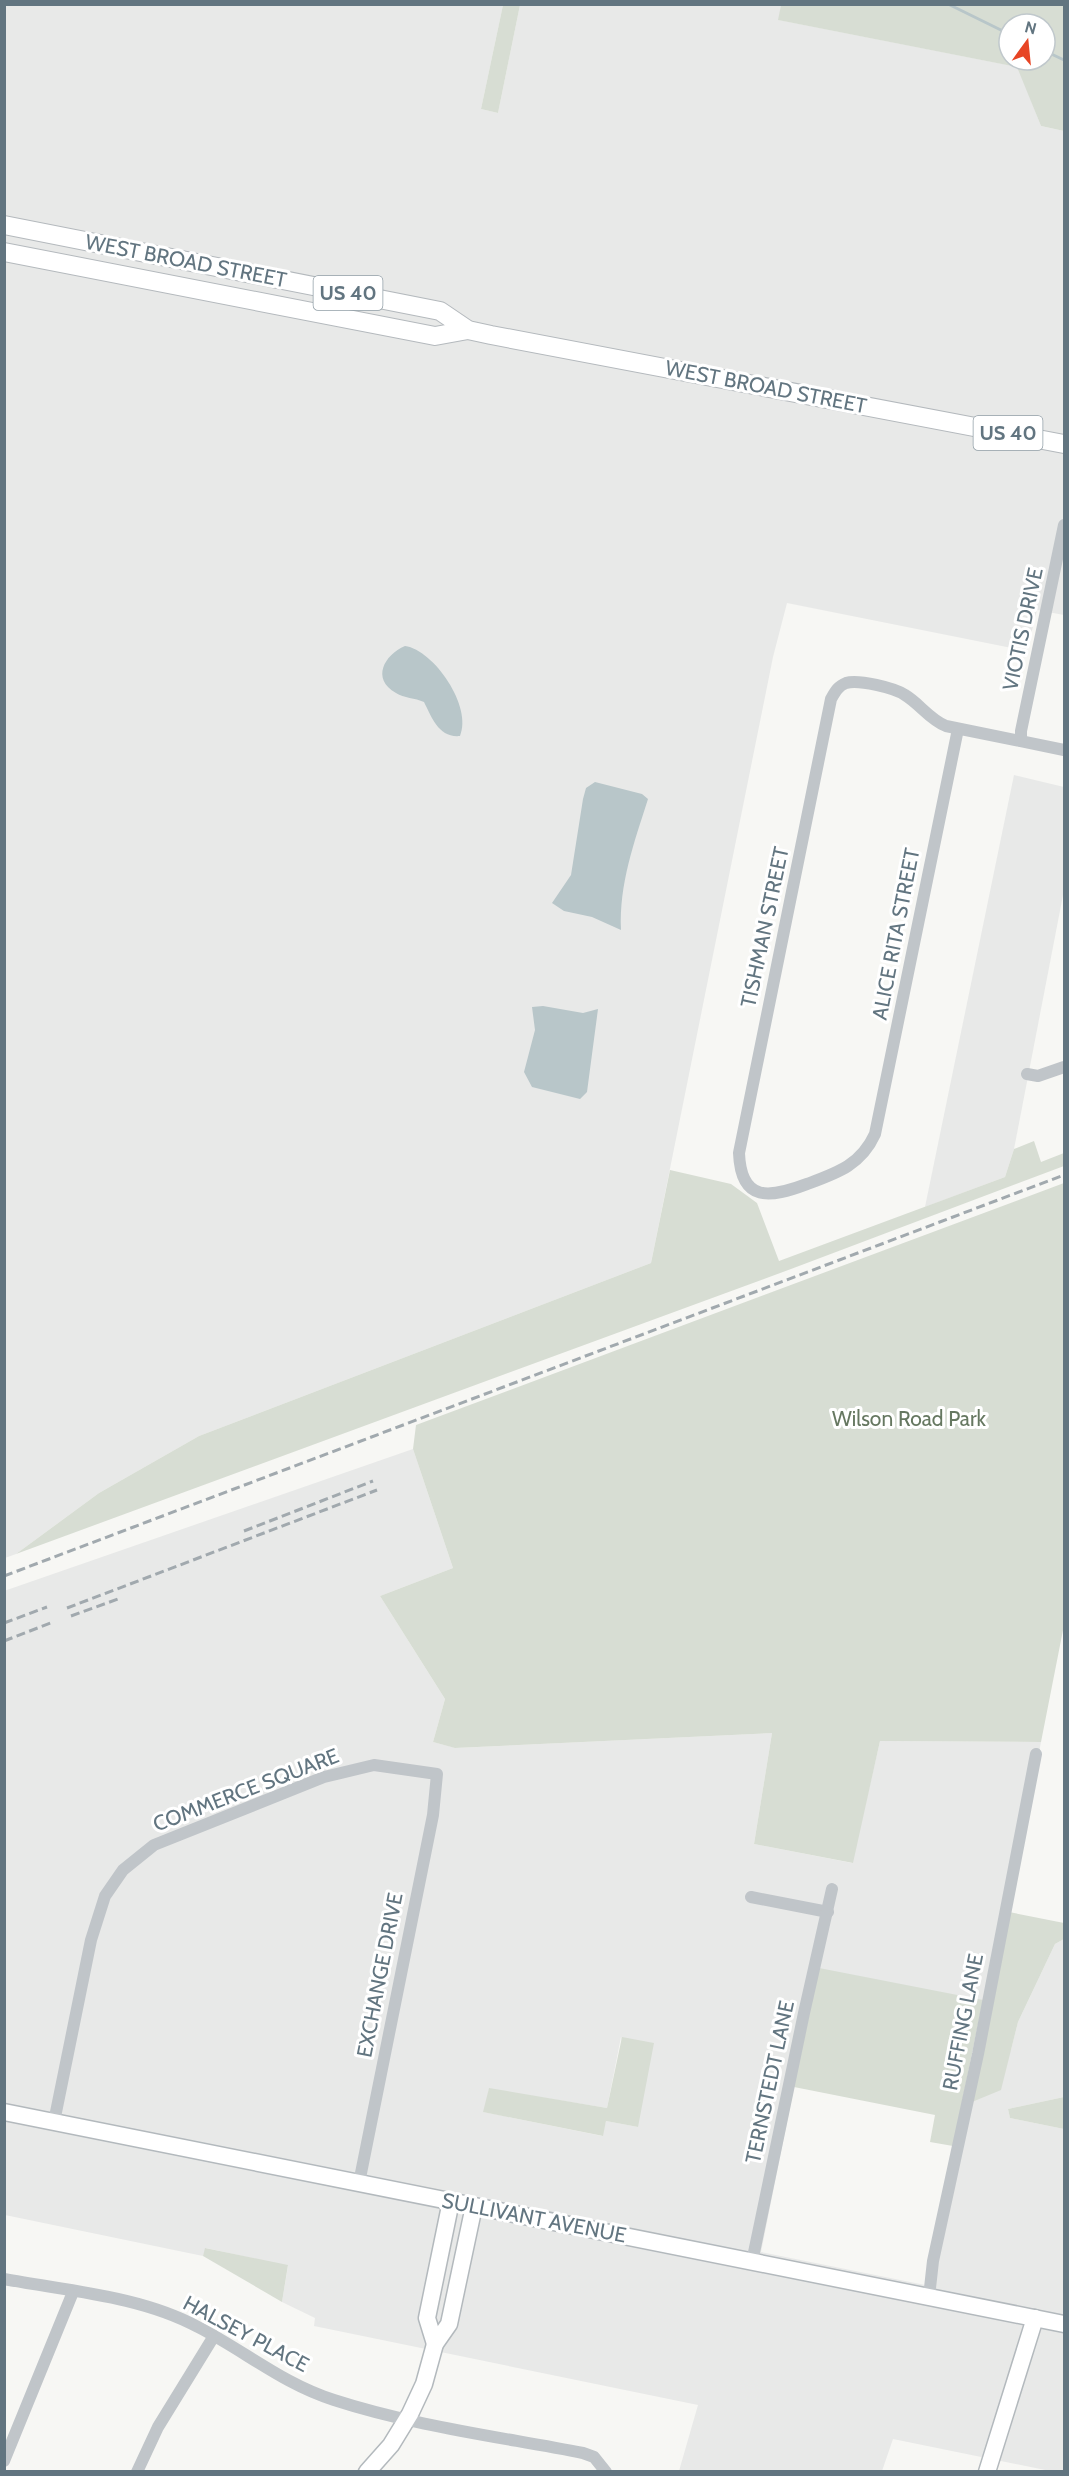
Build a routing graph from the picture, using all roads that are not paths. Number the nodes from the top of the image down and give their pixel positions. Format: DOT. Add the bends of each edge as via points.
graph roads {
  1 [pos="4,225"];
  2 [pos="4,252"];
  3 [pos="468,330"];
  4 [pos="1065,444"];
  5 [pos="1065,525"];
  6 [pos="957,729"];
  7 [pos="1021,741"];
  8 [pos="1065,750"];
  9 [pos="1065,1066"];
  10 [pos="1027,1074"];
  11 [pos="870,1145"];
  12 [pos="1036,1754"];
  13 [pos="437,1774"];
  14 [pos="832,1889"];
  15 [pos="751,1897"];
  16 [pos="828,1912"];
  17 [pos="4,2112"];
  18 [pos="54,2122"];
  19 [pos="359,2183"];
  20 [pos="451,2201"];
  21 [pos="474,2206"];
  22 [pos="752,2262"];
  23 [pos="4,2279"];
  24 [pos="73,2292"];
  25 [pos="929,2297"];
  26 [pos="1035,2318"];
  27 [pos="1065,2324"];
  28 [pos="213,2336"];
  29 [pos="435,2344"];
  30 [pos="408,2418"];
  31 [pos="4,2461"];
  32 [pos="605,2469"];
  33 [pos="137,2472"];
  34 [pos="367,2472"];
  35 [pos="987,2472"];
  1 -- 3 [label="main road, WEST BROAD STREET / US 40" via="440,311"];
  2 -- 3 [label="main road, WEST BROAD STREET / US 40" via="435,336"];
  3 -- 4 [label="main road, WEST BROAD STREET / US 40"];
  5 -- 7 [label="street, VIOTIS DRIVE"];
  6 -- 7 [label="street"];
  6 -- 11 [label="street, ALICE RITA STREET" via="880,1112"];
  6 -- 11 [label="street, TISHMAN STREET" via="934,721 902,693 858,682 844,683 831,699 739,1153 740,1168 745,1183 760,1193 782,1193 855,1163"];
  7 -- 8 [label="street"];
  9 -- 10 [label="street" via="1038,1076"];
  12 -- 25 [label="street, RUFFING LANE" via="933,2261"];
  13 -- 18 [label="street, COMMERCE SQUARE" via="374,1765 324,1777 154,1845 123,1870 105,1896 90,1940"];
  13 -- 19 [label="street, EXCHANGE DRIVE" via="433,1815"];
  14 -- 16 [label="street, TERNSTEDT LANE"];
  15 -- 16 [label="street"];
  16 -- 22 [label="street, TERNSTEDT LANE"];
  17 -- 18 [label="main road, SULLIVANT AVENUE"];
  18 -- 19 [label="main road, SULLIVANT AVENUE"];
  19 -- 20 [label="main road, SULLIVANT AVENUE"];
  20 -- 21 [label="main road, SULLIVANT AVENUE"];
  20 -- 29 [label="main road" via="427,2318"];
  21 -- 22 [label="main road, SULLIVANT AVENUE"];
  21 -- 29 [label="main road" via="449,2324"];
  22 -- 25 [label="main road, SULLIVANT AVENUE"];
  23 -- 24 [label="street, HALSEY PLACE"];
  24 -- 28 [label="street, HALSEY PLACE" via="160,2311"];
  24 -- 31 [label="street"];
  25 -- 26 [label="main road, SULLIVANT AVENUE"];
  26 -- 27 [label="main road, SULLIVANT AVENUE"];
  26 -- 35 [label="main road"];
  28 -- 30 [label="street, HALSEY PLACE" via="288,2382 333,2400"];
  28 -- 33 [label="street" via="158,2427"];
  29 -- 30 [label="main road" via="424,2384"];
  30 -- 32 [label="street, HALSEY PLACE" via="584,2453"];
  30 -- 34 [label="main road"];
}
